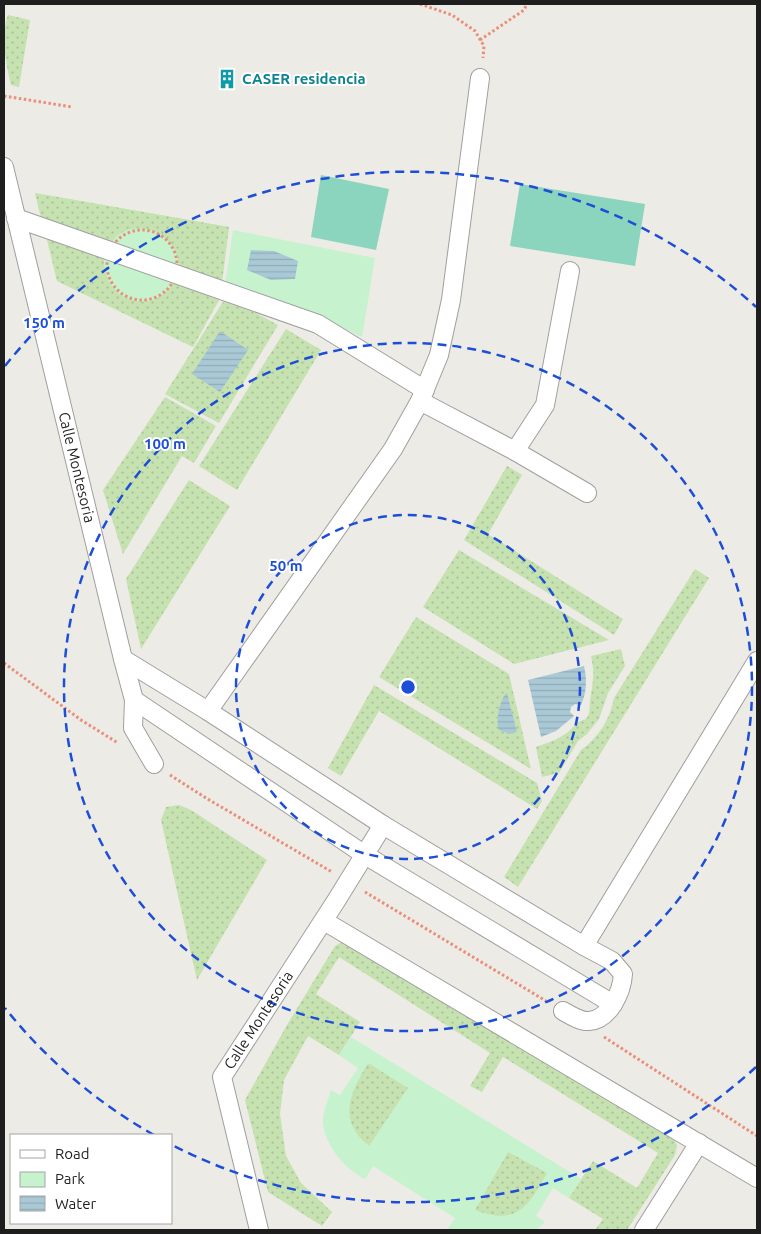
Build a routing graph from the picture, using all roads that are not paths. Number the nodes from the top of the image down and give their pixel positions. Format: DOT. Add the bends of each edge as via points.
graph roads {
  1 [pos="480,78"];
  2 [pos="4,167"];
  3 [pos="16,218"];
  4 [pos="570,271"];
  5 [pos="422,396"];
  6 [pos="515,451"];
  7 [pos="587,493"];
  8 [pos="123,660"];
  9 [pos="757,661"];
  10 [pos="134,700"];
  11 [pos="208,711"];
  12 [pos="154,764"];
  13 [pos="383,825"];
  14 [pos="365,855"];
  15 [pos="324,920"];
  16 [pos="584,946"];
  17 [pos="613,1004"];
  18 [pos="564,1011"];
  19 [pos="699,1143"];
  20 [pos="757,1178"];
  21 [pos="259,1230"];
  22 [pos="644,1230"];
  1 -- 5 [label="street" via="451,300 439,355"];
  2 -- 3 [label="street, Calle Montesoria"];
  3 -- 5 [label="street" via="318,324"];
  3 -- 8 [label="street, Calle Montesoria"];
  4 -- 6 [label="street" via="545,405"];
  5 -- 6 [label="street"];
  5 -- 11 [label="street" via="393,449"];
  6 -- 7 [label="street"];
  8 -- 10 [label="street, Calle Montesoria"];
  8 -- 11 [label="street"];
  9 -- 16 [label="street"];
  10 -- 12 [label="street, Calle Montesoria" via="133,728"];
  10 -- 14 [label="street"];
  11 -- 13 [label="street"];
  13 -- 14 [label="street, Calle Montesoria"];
  13 -- 16 [label="street"];
  14 -- 15 [label="street, Calle Montesoria"];
  14 -- 17 [label="street"];
  15 -- 19 [label="street"];
  15 -- 21 [label="street, Calle Montesoria" via="222,1077"];
  16 -- 17 [label="street" via="612,961 623,974 623,982"];
  17 -- 18 [label="street" via="599,1019 587,1022"];
  19 -- 20 [label="street"];
  19 -- 22 [label="street"];
}
